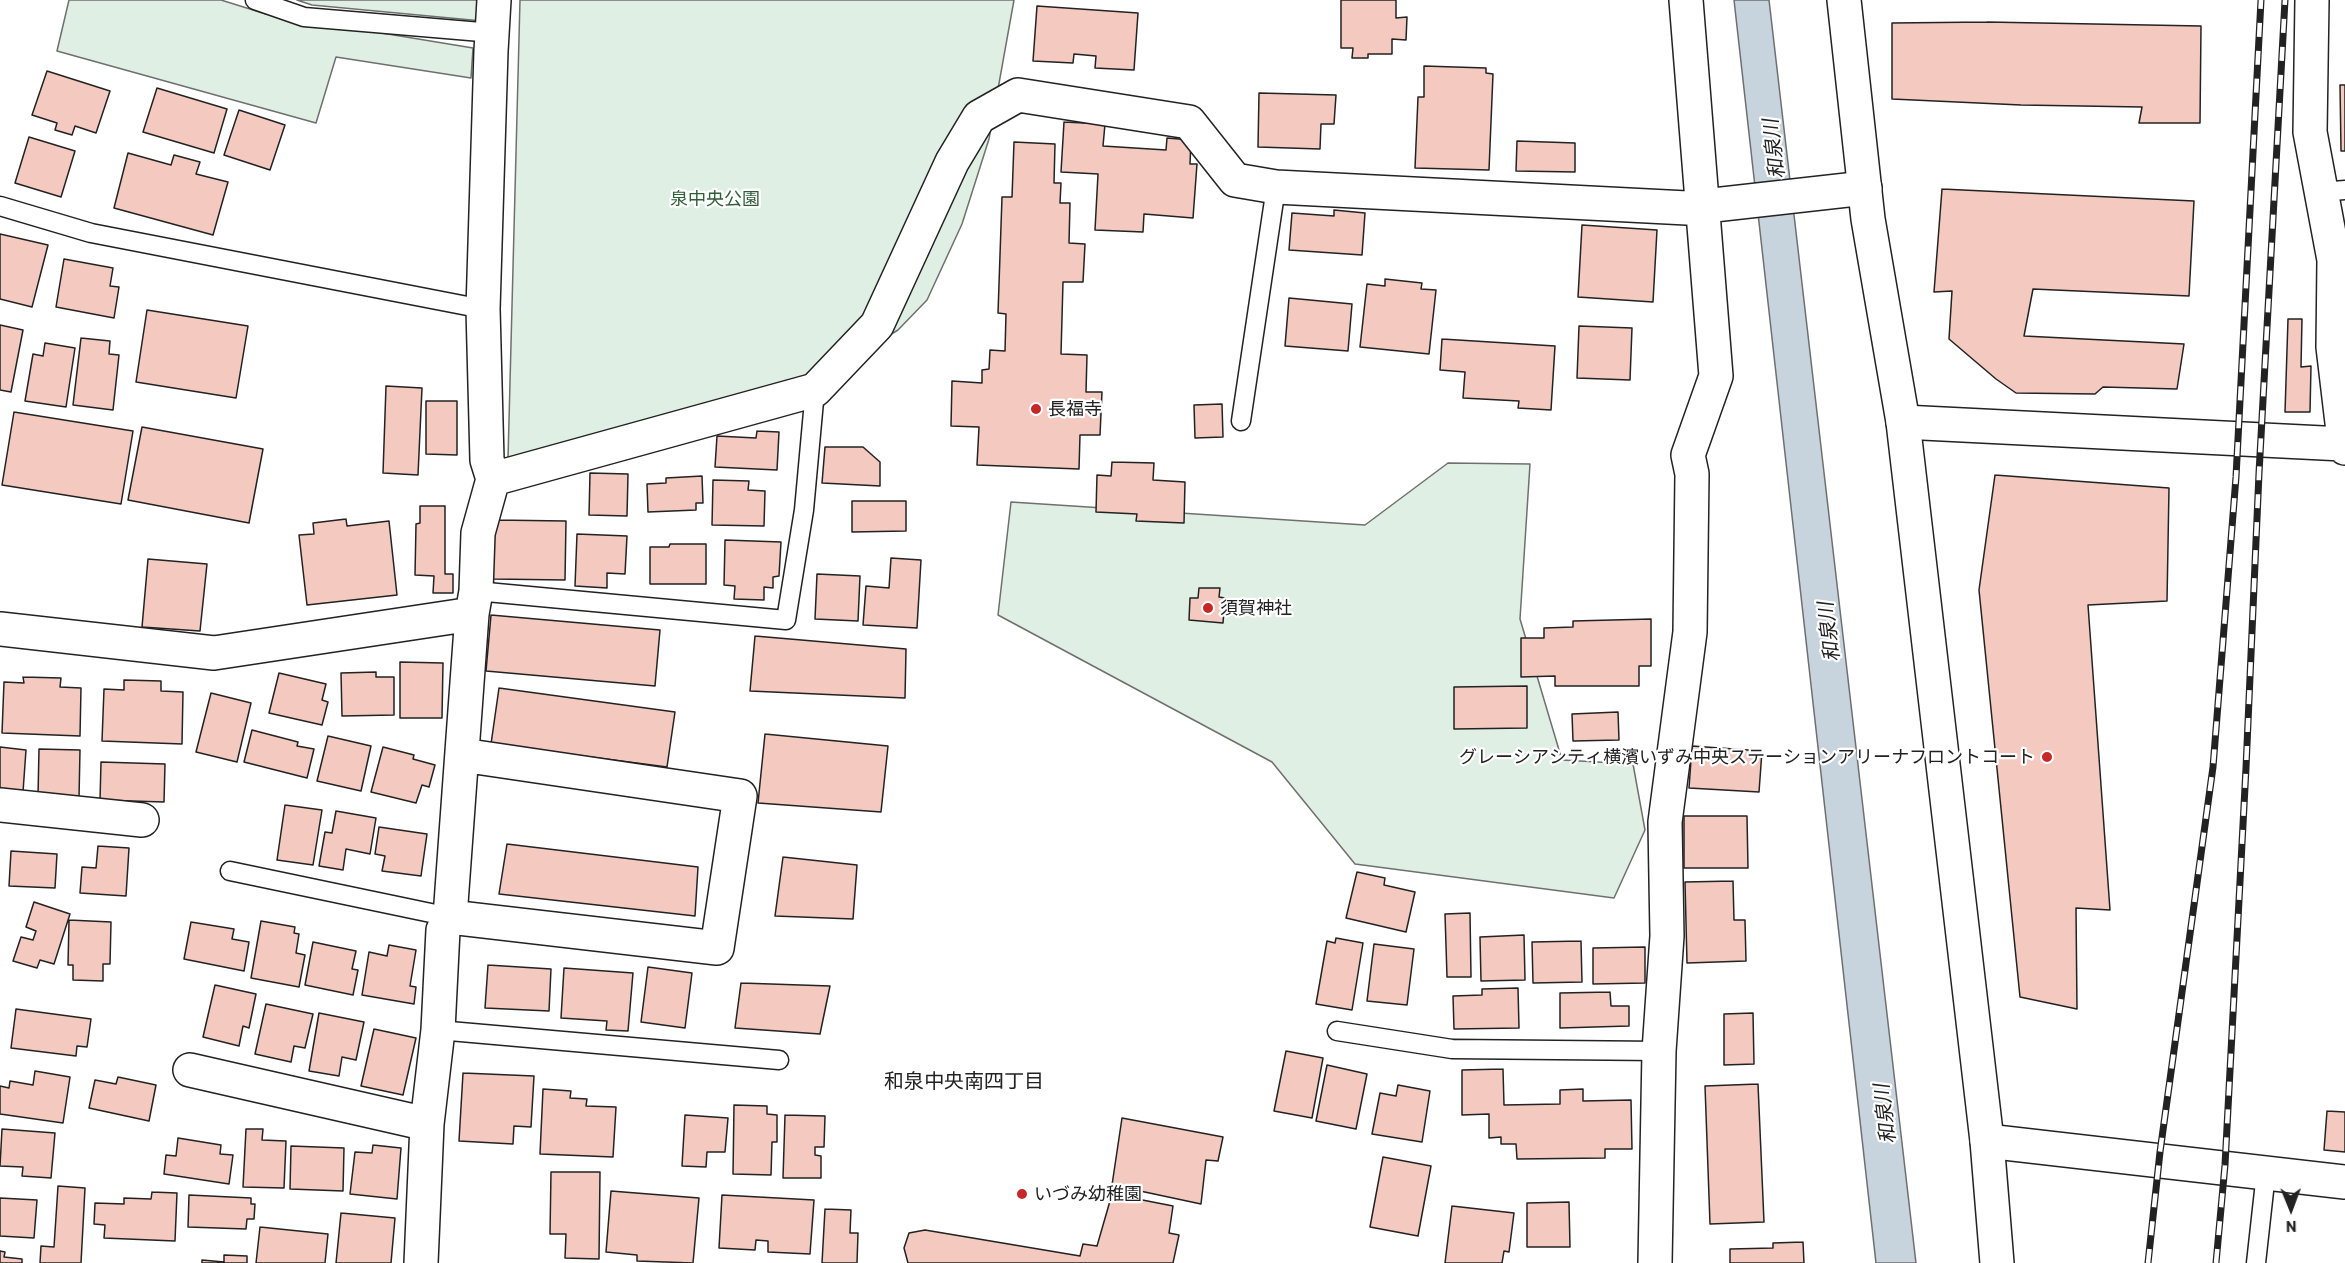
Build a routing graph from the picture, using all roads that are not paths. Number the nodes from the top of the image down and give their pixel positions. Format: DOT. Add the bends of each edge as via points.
graph roads {
  1 [pos="255,0"];
  2 [pos="494,0"];
  3 [pos="1686,0"];
  4 [pos="1844,0"];
  5 [pos="2312,0"];
  6 [pos="493,33"];
  7 [pos="1276,187"];
  8 [pos="1866,188"];
  9 [pos="2333,191"];
  10 [pos="1714,204"];
  11 [pos="0,206"];
  12 [pos="483,309"];
  13 [pos="2341,384"];
  14 [pos="815,390"];
  15 [pos="1241,421"];
  16 [pos="1904,422"];
  17 [pos="2344,446"];
  18 [pos="493,479"];
  19 [pos="474,602"];
  20 [pos="0,628"];
  21 [pos="462,755"];
  22 [pos="0,805"];
  23 [pos="142,820"];
  24 [pos="230,872"];
  25 [pos="450,917"];
  26 [pos="438,1030"];
  27 [pos="1337,1031"];
  28 [pos="1659,1051"];
  29 [pos="779,1060"];
  30 [pos="190,1070"];
  31 [pos="428,1125"];
  32 [pos="1987,1141"];
  33 [pos="2266,1173"];
  34 [pos="2345,1182"];
  35 [pos="420,1263"];
  36 [pos="1655,1263"];
  37 [pos="1997,1263"];
  38 [pos="2256,1263"];
  1 -- 6 [label="lane" via="304,17"];
  2 -- 6 [label="street"];
  3 -- 10 [label="street"];
  4 -- 8 [label="street"];
  5 -- 9 [label="street" via="2310,132"];
  6 -- 12 [label="street"];
  7 -- 10 [label="street" via="1645,207"];
  7 -- 14 [label="street" via="1235,180 1189,122 1018,94 979,117 952,162 877,325"];
  7 -- 15 [label="lane"];
  8 -- 10 [label="street"];
  8 -- 16 [label="street"];
  9 -- 13 [label="street" via="2333,347"];
  10 -- 28 [label="street" via="1716,376 1688,455 1692,474 1690,632 1665,822 1668,936"];
  11 -- 12 [label="lane" via="91,233"];
  12 -- 18 [label="street" via="487,460"];
  13 -- 17 [label="street"];
  14 -- 18 [label="street"];
  14 -- 19 [label="lane" via="804,510 786,620"];
  16 -- 17 [label="street"];
  16 -- 32 [label="street"];
  18 -- 19 [label="street" via="478,533"];
  19 -- 20 [label="street" via="214,652"];
  19 -- 21 [label="street"];
  21 -- 25 [label="street"];
  21 -- 25 [label="street" via="740,796 717,948"];
  22 -- 23 [label="street"];
  24 -- 25 [label="lane"];
  25 -- 26 [label="street" via="443,930"];
  26 -- 29 [label="lane"];
  26 -- 31 [label="street"];
  27 -- 28 [label="lane" via="1452,1049"];
  28 -- 36 [label="street"];
  30 -- 31 [label="street"];
  31 -- 35 [label="street"];
  32 -- 33 [label="street"];
  32 -- 37 [label="street"];
  33 -- 34 [label="street"];
  33 -- 38 [label="lane"];
}
